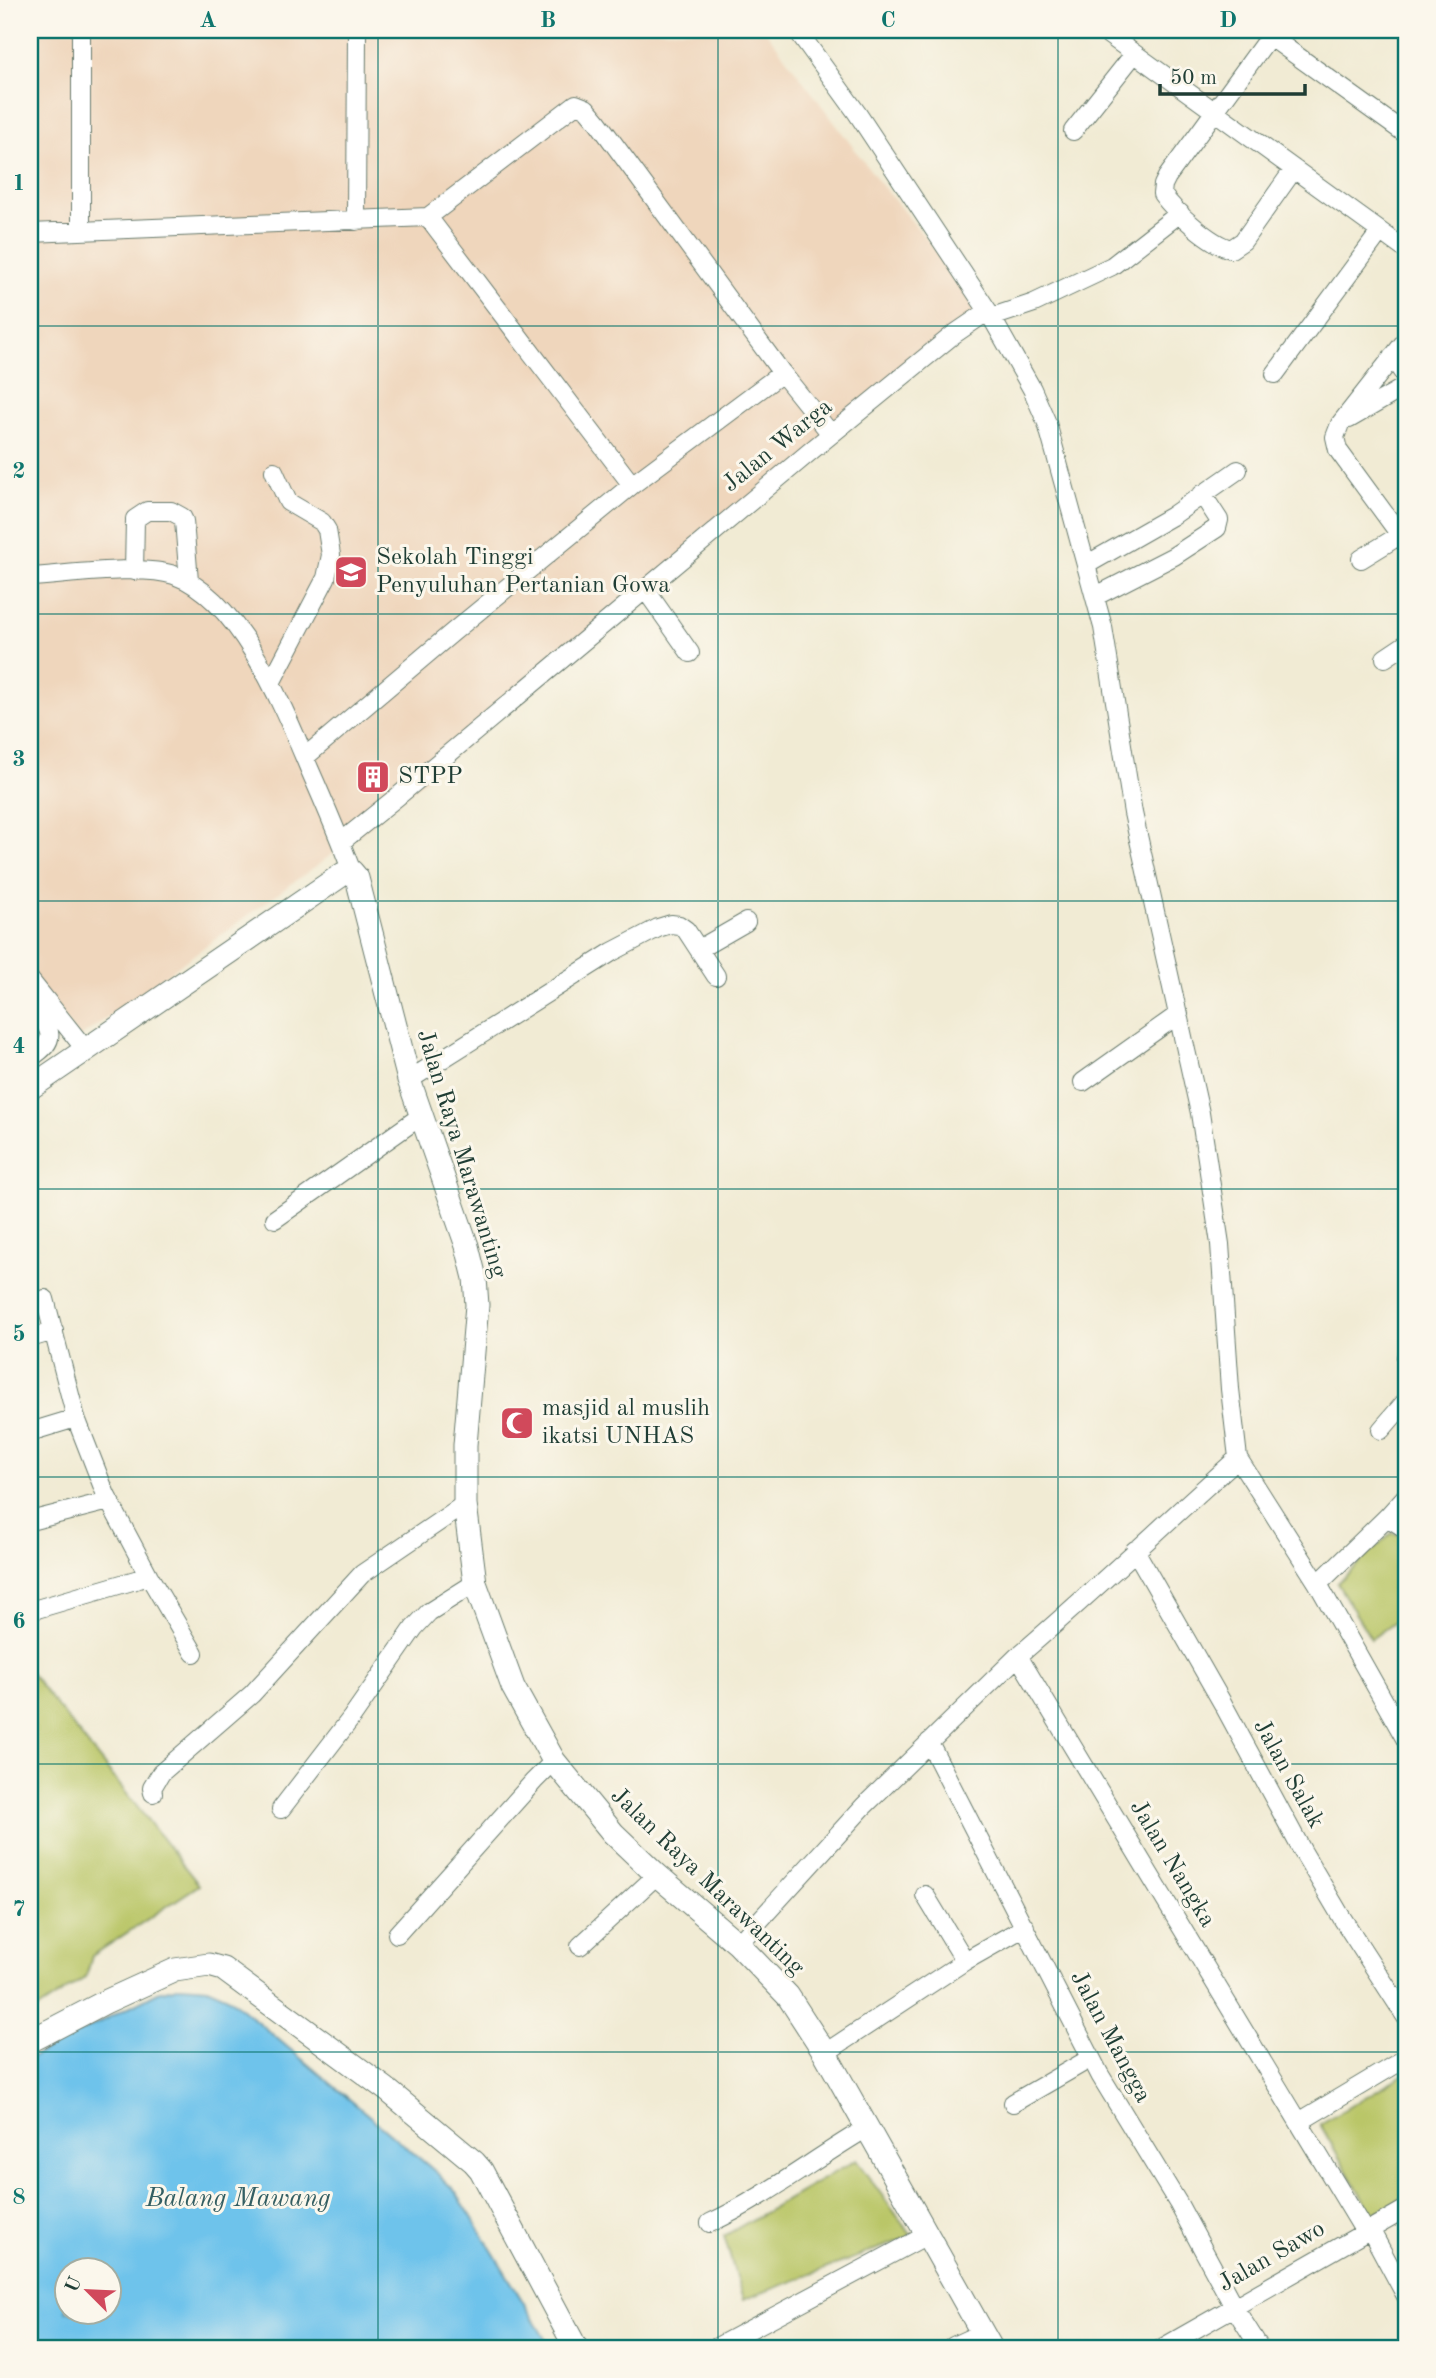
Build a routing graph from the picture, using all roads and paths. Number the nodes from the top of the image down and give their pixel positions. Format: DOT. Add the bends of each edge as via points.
graph roads {
  1 [pos="81,30"];
  2 [pos="357,30"];
  3 [pos="797,30"];
  4 [pos="1268,32"];
  5 [pos="1106,33"];
  6 [pos="1134,54"];
  7 [pos="1214,113"];
  8 [pos="1073,131"];
  9 [pos="1406,134"];
  10 [pos="1294,169"];
  11 [pos="1180,213"];
  12 [pos="428,217"];
  13 [pos="356,221"];
  14 [pos="81,231"];
  15 [pos="1380,232"];
  16 [pos="30,233"];
  17 [pos="1406,250"];
  18 [pos="990,314"];
  19 [pos="1406,340"];
  20 [pos="1392,357"];
  21 [pos="782,373"];
  22 [pos="1275,374"];
  23 [pos="1406,377"];
  24 [pos="1406,386"];
  25 [pos="1340,424"];
  26 [pos="831,434"];
  27 [pos="1238,470"];
  28 [pos="274,471"];
  29 [pos="632,485"];
  30 [pos="1202,494"];
  31 [pos="1403,539"];
  32 [pos="1361,559"];
  33 [pos="1086,565"];
  34 [pos="134,571"];
  35 [pos="30,577"];
  36 [pos="189,581"];
  37 [pos="645,589"];
  38 [pos="1096,596"];
  39 [pos="1406,644"];
  40 [pos="690,653"];
  41 [pos="1385,658"];
  42 [pos="272,681"];
  43 [pos="305,757"];
  44 [pos="341,842"];
  45 [pos="352,872"];
  46 [pos="746,922"];
  47 [pos="699,949"];
  48 [pos="716,976"];
  49 [pos="30,980"];
  50 [pos="30,1004"];
  51 [pos="1179,1014"];
  52 [pos="85,1049"];
  53 [pos="30,1058"];
  54 [pos="409,1080"];
  55 [pos="1083,1082"];
  56 [pos="30,1088"];
  57 [pos="421,1116"];
  58 [pos="275,1219"];
  59 [pos="46,1299"];
  60 [pos="54,1331"];
  61 [pos="30,1338"];
  62 [pos="1406,1357"];
  63 [pos="1406,1364"];
  64 [pos="1406,1401"];
  65 [pos="76,1418"];
  66 [pos="1381,1430"];
  67 [pos="30,1432"];
  68 [pos="1238,1458"];
  69 [pos="1406,1496"];
  70 [pos="109,1502"];
  71 [pos="465,1504"];
  72 [pos="1387,1517"];
  73 [pos="30,1521"];
  74 [pos="1406,1529"];
  75 [pos="1135,1550"];
  76 [pos="149,1576"];
  77 [pos="475,1583"];
  78 [pos="1318,1584"];
  79 [pos="30,1611"];
  80 [pos="194,1653"];
  81 [pos="1018,1656"];
  82 [pos="1406,1740"];
  83 [pos="929,1742"];
  84 [pos="554,1762"];
  85 [pos="153,1793"];
  86 [pos="281,1809"];
  87 [pos="657,1875"];
  88 [pos="925,1895"];
  89 [pos="1025,1927"];
  90 [pos="397,1934"];
  91 [pos="738,1944"];
  92 [pos="580,1946"];
  93 [pos="965,1961"];
  94 [pos="1406,2017"];
  95 [pos="30,2041"];
  96 [pos="825,2053"];
  97 [pos="1091,2058"];
  98 [pos="1406,2058"];
  99 [pos="1013,2103"];
  100 [pos="1299,2122"];
  101 [pos="867,2128"];
  102 [pos="1406,2209"];
  103 [pos="710,2223"];
  104 [pos="1368,2231"];
  105 [pos="927,2235"];
  106 [pos="1406,2296"];
  107 [pos="1234,2307"];
  108 [pos="987,2342"];
  109 [pos="576,2348"];
  110 [pos="715,2348"];
  111 [pos="955,2348"];
  112 [pos="1162,2348"];
  113 [pos="1260,2348"];
  1 -- 14 [label="street"];
  2 -- 13 [label="street"];
  3 -- 18 [label="street"];
  4 -- 7 [label="street"];
  4 -- 9 [label="street"];
  5 -- 6 [label="street"];
  6 -- 7 [label="street"];
  6 -- 8 [label="street"];
  7 -- 10 [label="street"];
  7 -- 11 [label="street" via="1163,185 1162,194"];
  10 -- 11 [label="street" via="1242,241 1231,249 1216,243"];
  10 -- 15 [label="street"];
  11 -- 18 [label="street, Jalan Warga" via="1112,266 1034,303"];
  12 -- 13 [label="street"];
  12 -- 21 [label="street" via="571,106 580,104"];
  12 -- 29 [label="street"];
  13 -- 14 [label="street"];
  14 -- 16 [label="street"];
  15 -- 17 [label="street"];
  15 -- 22 [label="street"];
  18 -- 26 [label="street, Jalan Warga" via="953,335"];
  18 -- 33 [label="street" via="1047,423"];
  19 -- 20 [label="street"];
  20 -- 23 [label="street"];
  20 -- 25 [label="street"];
  21 -- 26 [label="street"];
  21 -- 29 [label="street"];
  24 -- 25 [label="street"];
  25 -- 31 [label="street" via="1335,437 1338,450"];
  26 -- 37 [label="street, Jalan Warga"];
  27 -- 30 [label="street"];
  28 -- 42 [label="street" via="288,502 322,522 331,555 326,578"];
  29 -- 43 [label="street"];
  30 -- 33 [label="street"];
  30 -- 38 [label="street" via="1219,520 1217,528"];
  31 -- 32 [label="street"];
  33 -- 38 [label="street"];
  34 -- 35 [label="street"];
  34 -- 36 [label="street" via="171,574"];
  34 -- 36 [label="street" via="135,519 147,510 171,511 184,522"];
  36 -- 42 [label="street" via="219,608"];
  37 -- 40 [label="street"];
  37 -- 44 [label="street, Jalan Warga"];
  38 -- 51 [label="street" via="1133,813"];
  39 -- 41 [label="street"];
  42 -- 43 [label="street"];
  43 -- 44 [label="street"];
  44 -- 45 [label="street"];
  45 -- 52 [label="street"];
  45 -- 54 [label="street, Jalan Raya Marawanting"];
  46 -- 47 [label="street"];
  47 -- 48 [label="street"];
  47 -- 54 [label="street" via="680,925 658,928"];
  49 -- 52 [label="street"];
  50 -- 53 [label="street" via="48,1027 48,1042"];
  51 -- 55 [label="street"];
  51 -- 68 [label="street" via="1220,1244"];
  52 -- 56 [label="street"];
  54 -- 57 [label="street, Jalan Raya Marawanting"];
  57 -- 58 [label="street"];
  57 -- 71 [label="street, Jalan Raya Marawanting" via="467,1246 477,1290 465,1435"];
  59 -- 60 [label="street"];
  60 -- 61 [label="street"];
  60 -- 65 [label="street"];
  62 -- 63 [label="street"];
  64 -- 66 [label="street"];
  65 -- 67 [label="street"];
  65 -- 70 [label="street"];
  68 -- 75 [label="street"];
  68 -- 78 [label="street"];
  69 -- 72 [label="street"];
  70 -- 73 [label="street"];
  70 -- 76 [label="street"];
  71 -- 77 [label="street, Jalan Raya Marawanting"];
  71 -- 85 [label="street" via="362,1574 252,1694 161,1773"];
  72 -- 74 [label="street"];
  72 -- 78 [label="street"];
  75 -- 81 [label="street"];
  75 -- 94 [label="street, Jalan Salak" via="1303,1852"];
  76 -- 79 [label="street"];
  76 -- 80 [label="street"];
  77 -- 84 [label="street, Jalan Raya Marawanting" via="513,1687"];
  77 -- 86 [label="street" via="429,1612 414,1628"];
  78 -- 82 [label="street"];
  81 -- 83 [label="street"];
  81 -- 100 [label="street, Jalan Nangka"];
  83 -- 89 [label="street, Jalan Mangga"];
  83 -- 91 [label="street"];
  84 -- 87 [label="street, Jalan Raya Marawanting" via="613,1833"];
  84 -- 90 [label="street"];
  87 -- 91 [label="street, Jalan Raya Marawanting"];
  87 -- 92 [label="street"];
  88 -- 93 [label="street"];
  89 -- 93 [label="street"];
  89 -- 97 [label="street, Jalan Mangga"];
  91 -- 96 [label="street, Jalan Raya Marawanting" via="788,1996"];
  93 -- 96 [label="street"];
  95 -- 109 [label="street" via="176,1970 208,1965 223,1969 474,2162"];
  96 -- 101 [label="street, Jalan Raya Marawanting"];
  97 -- 99 [label="street"];
  97 -- 107 [label="street, Jalan Mangga"];
  98 -- 100 [label="street"];
  100 -- 104 [label="street, Jalan Nangka"];
  101 -- 103 [label="street" via="742,2208"];
  101 -- 105 [label="street, Jalan Raya Marawanting"];
  102 -- 104 [label="street, Jalan Sawo"];
  104 -- 106 [label="street, Jalan Nangka"];
  104 -- 107 [label="street, Jalan Sawo"];
  105 -- 108 [label="street, Jalan Raya Marawanting"];
  105 -- 110 [label="street"];
  107 -- 112 [label="street, Jalan Sawo"];
  107 -- 113 [label="street, Jalan Mangga"];
  108 -- 111 [label="street"];
}
